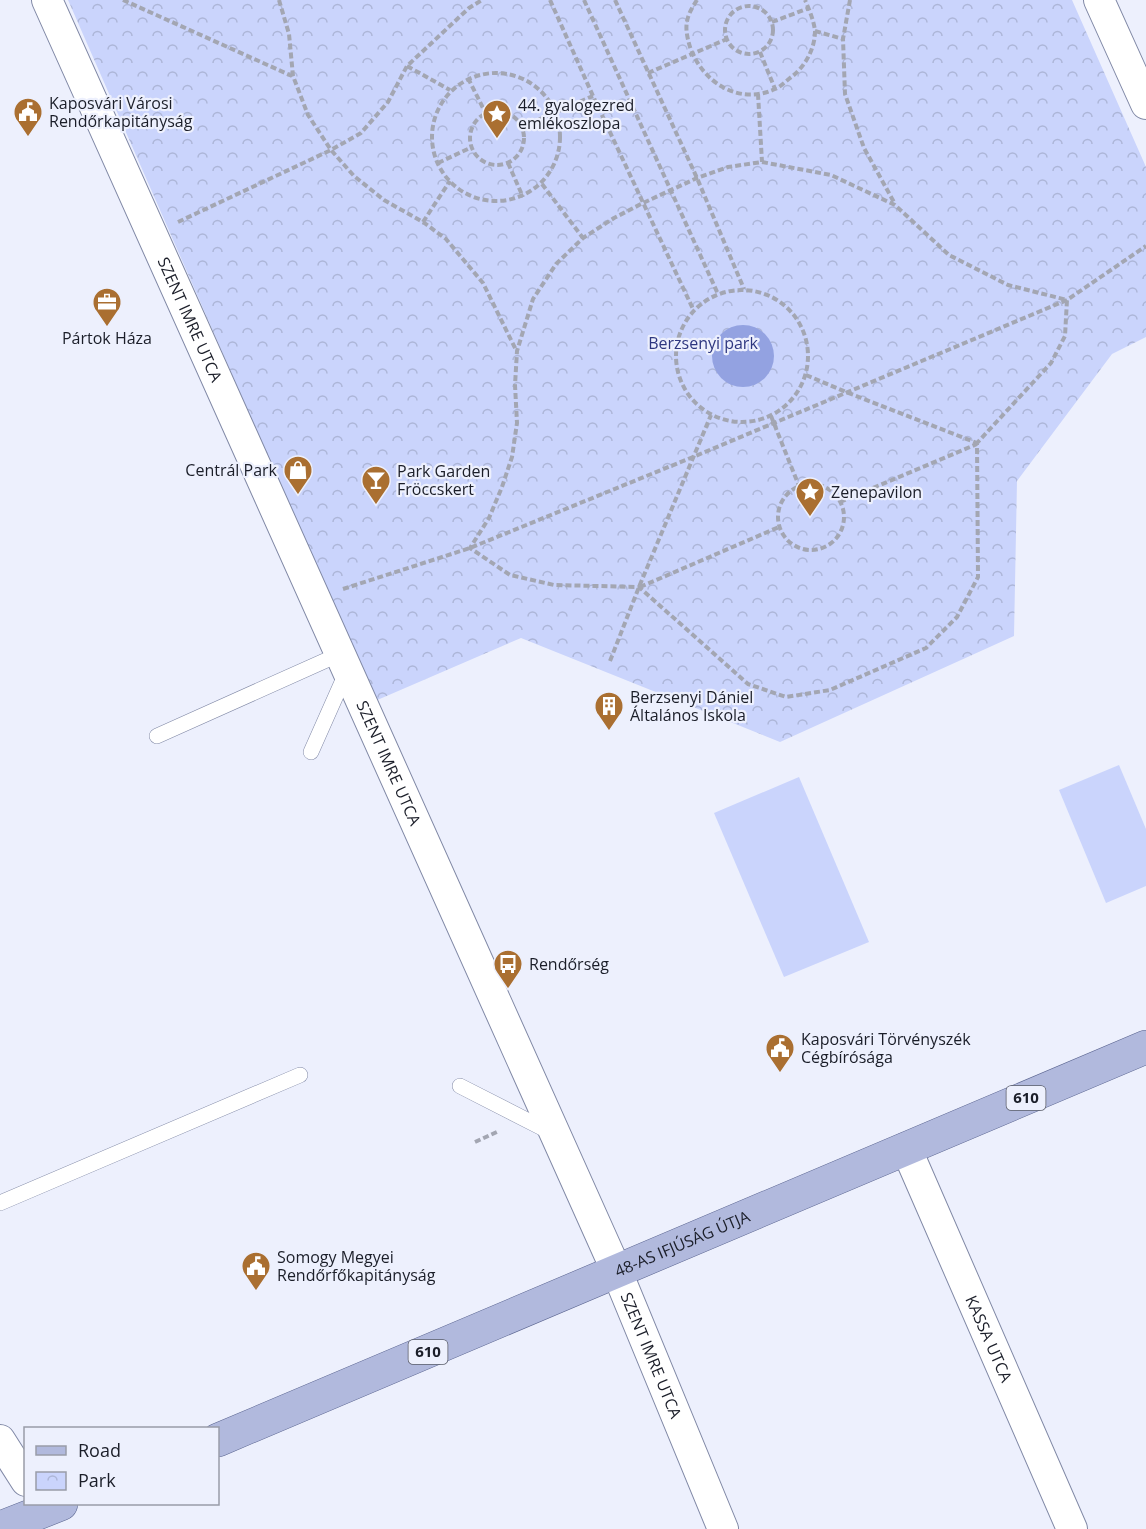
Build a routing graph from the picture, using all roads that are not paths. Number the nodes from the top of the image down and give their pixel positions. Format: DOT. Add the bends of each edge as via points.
graph roads {
  1 [pos="47,0"];
  2 [pos="1099,0"];
  3 [pos="1146,104"];
  4 [pos="344,663"];
  5 [pos="157,736"];
  6 [pos="311,752"];
  7 [pos="1146,1047"];
  8 [pos="300,1075"];
  9 [pos="460,1086"];
  10 [pos="554,1134"];
  11 [pos="906,1148"];
  12 [pos="0,1203"];
  13 [pos="617,1272"];
  14 [pos="0,1440"];
  15 [pos="219,1440"];
  16 [pos="24,1478"];
  17 [pos="50,1512"];
  18 [pos="0,1528"];
  19 [pos="723,1529"];
  20 [pos="1072,1529"];
  1 -- 4 [label="street, SZENT IMRE UTCA"];
  2 -- 3 [label="street"];
  4 -- 5 [label="lane"];
  4 -- 6 [label="lane"];
  4 -- 10 [label="street, SZENT IMRE UTCA"];
  7 -- 11 [label="main road, 48-AS IFJÚSÁG ÚTJA / 610"];
  8 -- 12 [label="lane"];
  9 -- 10 [label="lane"];
  10 -- 13 [label="street, SZENT IMRE UTCA"];
  11 -- 13 [label="main road, 48-AS IFJÚSÁG ÚTJA / 610"];
  11 -- 20 [label="street, KASSA UTCA"];
  13 -- 15 [label="main road, 48-AS IFJÚSÁG ÚTJA / 610"];
  13 -- 19 [label="street, SZENT IMRE UTCA"];
  14 -- 16 [label="street"];
  17 -- 18 [label="main road"];
}
